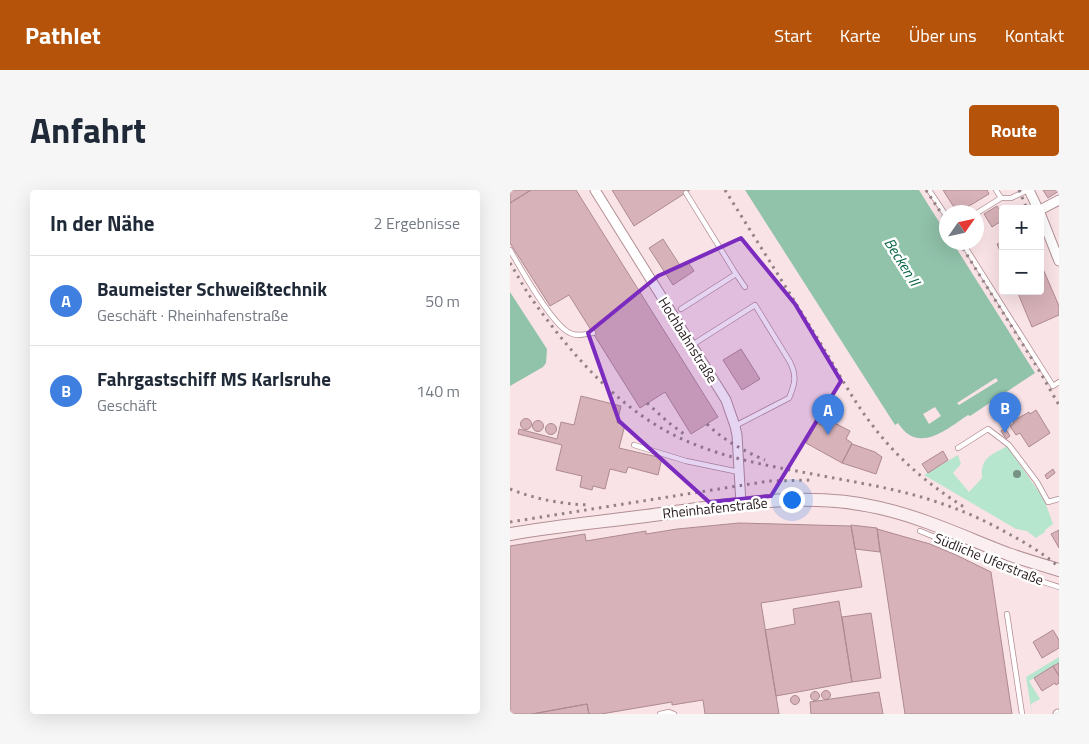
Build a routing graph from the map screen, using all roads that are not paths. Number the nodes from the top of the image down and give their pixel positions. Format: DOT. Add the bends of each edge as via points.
graph roads {
  1 [pos="595,190"];
  2 [pos="929,190"];
  3 [pos="996,190"];
  4 [pos="1029,190"];
  5 [pos="686,193"];
  6 [pos="1001,198"];
  7 [pos="1059,200"];
  8 [pos="1037,205"];
  9 [pos="939,206"];
  10 [pos="984,208"];
  11 [pos="1044,209"];
  12 [pos="1044,222"];
  13 [pos="510,250"];
  14 [pos="967,250"];
  15 [pos="1059,261"];
  16 [pos="736,274"];
  17 [pos="745,287"];
  18 [pos="681,309"];
  19 [pos="593,333"];
  20 [pos="692,345"];
  21 [pos="1059,382"];
  22 [pos="735,426"];
  23 [pos="634,444"];
  24 [pos="958,448"];
  25 [pos="739,472"];
  26 [pos="1059,499"];
  27 [pos="741,504"];
  28 [pos="920,531"];
  29 [pos="510,534"];
  30 [pos="1059,570"];
  31 [pos="1059,587"];
  32 [pos="1007,614"];
  33 [pos="660,714"];
  34 [pos="674,714"];
  35 [pos="1022,714"];
  1 -- 20 [label="street, Hochbahnstraße"];
  2 -- 9 [label="lane"];
  3 -- 6 [label="lane"];
  4 -- 6 [label="lane" via="1011,198"];
  4 -- 8 [label="street"];
  5 -- 16 [label="lane"];
  6 -- 10 [label="lane"];
  7 -- 11 [label="street"];
  12 -- 15 [label="street"];
  13 -- 19 [label="lane" via="548,311 564,329 578,336"];
  14 -- 21 [label="lane" via="1053,386"];
  16 -- 17 [label="lane"];
  16 -- 18 [label="lane"];
  20 -- 22 [label="street, Hochbahnstraße" via="726,400"];
  20 -- 22 [label="lane" via="755,305 790,362 795,376 789,398"];
  22 -- 25 [label="street, Hochbahnstraße"];
  23 -- 25 [label="lane" via="686,461"];
  24 -- 26 [label="lane" via="988,429 1009,444 1048,502"];
  25 -- 27 [label="street, Hochbahnstraße"];
  27 -- 29 [label="main road, Rheinhafenstraße"];
  27 -- 30 [label="main road, Rheinhafenstraße" via="820,500 879,507"];
  28 -- 31 [label="lane, Südliche Uferstraße"];
  32 -- 35 [label="lane"];
  33 -- 34 [label="lane"];
}
